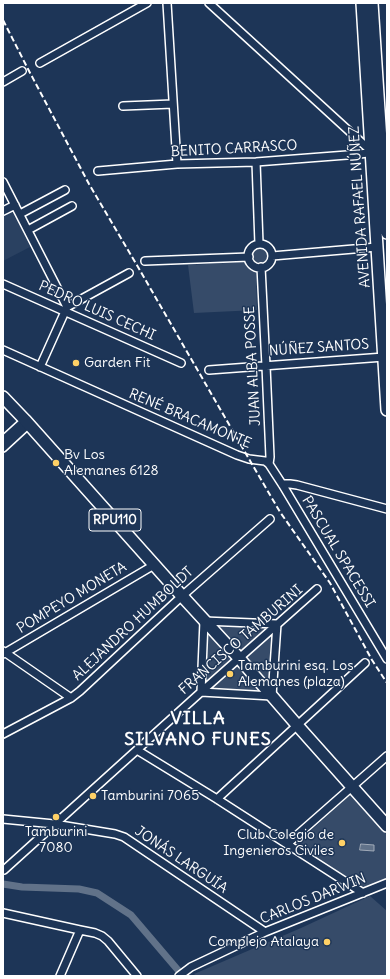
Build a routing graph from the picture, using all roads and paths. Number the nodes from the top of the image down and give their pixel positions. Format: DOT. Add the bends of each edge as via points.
graph roads {
  1 [pos="147,3"];
  2 [pos="167,3"];
  3 [pos="209,3"];
  4 [pos="362,3"];
  5 [pos="372,3"];
  6 [pos="40,63"];
  7 [pos="22,71"];
  8 [pos="3,82"];
  9 [pos="173,104"];
  10 [pos="123,106"];
  11 [pos="380,152"];
  12 [pos="256,162"];
  13 [pos="177,164"];
  14 [pos="98,171"];
  15 [pos="3,182"];
  16 [pos="65,190"];
  17 [pos="15,205"];
  18 [pos="72,206"];
  19 [pos="3,211"];
  20 [pos="20,214"];
  21 [pos="28,230"];
  22 [pos="387,233"];
  23 [pos="259,244"];
  24 [pos="377,247"];
  25 [pos="272,256"];
  26 [pos="249,257"];
  27 [pos="145,261"];
  28 [pos="261,267"];
  29 [pos="129,273"];
  30 [pos="3,284"];
  31 [pos="66,310"];
  32 [pos="3,350"];
  33 [pos="385,357"];
  34 [pos="181,363"];
  35 [pos="266,366"];
  36 [pos="40,367"];
  37 [pos="209,370"];
  38 [pos="3,397"];
  39 [pos="387,410"];
  40 [pos="27,422"];
  41 [pos="3,440"];
  42 [pos="3,448"];
  43 [pos="268,464"];
  44 [pos="282,484"];
  45 [pos="387,509"];
  46 [pos="270,519"];
  47 [pos="154,565"];
  48 [pos="317,589"];
  49 [pos="182,596"];
  50 [pos="204,620"];
  51 [pos="277,624"];
  52 [pos="4,653"];
  53 [pos="386,657"];
  54 [pos="239,658"];
  55 [pos="365,663"];
  56 [pos="200,692"];
  57 [pos="272,696"];
  58 [pos="71,698"];
  59 [pos="297,725"];
  60 [pos="3,734"];
  61 [pos="137,750"];
  62 [pos="387,756"];
  63 [pos="352,786"];
  64 [pos="217,799"];
  65 [pos="3,819"];
  66 [pos="54,824"];
  67 [pos="387,826"];
  68 [pos="287,844"];
  69 [pos="4,870"];
  70 [pos="387,883"];
  71 [pos="363,893"];
  72 [pos="3,913"];
  73 [pos="80,930"];
  74 [pos="265,932"];
  75 [pos="60,976"];
  76 [pos="137,976"];
  77 [pos="179,976"];
  1 -- 6 [label="street"];
  2 -- 9 [label="street"];
  3 -- 11 [label="street"];
  4 -- 11 [label="main road, AVENIDA RAFAEL NÚÑEZ" via="370,127 374,130 376,148"];
  5 -- 11 [label="main road, AVENIDA RAFAEL NÚÑEZ"];
  7 -- 8 [label="street"];
  9 -- 10 [label="street"];
  9 -- 13 [label="street"];
  11 -- 12 [label="street, BENITO CARRASCO"];
  11 -- 22 [label="main road, AVENIDA RAFAEL NÚÑEZ"];
  11 -- 24 [label="main road, AVENIDA RAFAEL NÚÑEZ"];
  12 -- 13 [label="street, BENITO CARRASCO"];
  12 -- 23 [label="street"];
  13 -- 14 [label="street, BENITO CARRASCO"];
  15 -- 17 [label="street"];
  16 -- 20 [label="street"];
  17 -- 19 [label="street"];
  17 -- 20 [label="street"];
  18 -- 21 [label="street"];
  20 -- 21 [label="street"];
  21 -- 31 [label="street"];
  23 -- 25 [label="street" via="268,247"];
  23 -- 26 [label="street" via="250,249"];
  24 -- 25 [label="street"];
  24 -- 33 [label="main road, AVENIDA RAFAEL NÚÑEZ"];
  25 -- 28 [label="street" via="267,265"];
  26 -- 27 [label="street"];
  26 -- 28 [label="street" via="253,265"];
  28 -- 35 [label="street, JUAN ALBA POSSE"];
  29 -- 31 [label="street"];
  30 -- 31 [label="street, PEDRO LUIS CECHI"];
  31 -- 34 [label="street, PEDRO LUIS CECHI"];
  31 -- 36 [label="street"];
  32 -- 36 [label="street, RENÉ BRACAMONTE"];
  33 -- 35 [label="street, NÚÑEZ SANTOS"];
  33 -- 39 [label="main road, AVENIDA RAFAEL NÚÑEZ"];
  35 -- 37 [label="street, NÚÑEZ SANTOS"];
  35 -- 43 [label="street, JUAN ALBA POSSE" via="270,457"];
  36 -- 43 [label="street, RENÉ BRACAMONTE" via="237,455"];
  38 -- 40 [label="main road, RPU110"];
  40 -- 41 [label="street"];
  40 -- 42 [label="street"];
  40 -- 47 [label="main road, RPU110"];
  43 -- 44 [label="street"];
  44 -- 45 [label="street" via="297,485"];
  44 -- 53 [label="street, PASCUAL SPACESSI"];
  46 -- 49 [label="street, ALEJANDRO HUMBOLDT"];
  47 -- 49 [label="main road, RPU110"];
  47 -- 52 [label="street, POMPEYO MONETA"];
  48 -- 51 [label="street, FRANCISCO TAMBURINI"];
  49 -- 50 [label="main road, RPU110"];
  49 -- 58 [label="street, ALEJANDRO HUMBOLDT"];
  50 -- 51 [label="street"];
  50 -- 54 [label="main road, RPU110"];
  50 -- 56 [label="street"];
  51 -- 54 [label="street, FRANCISCO TAMBURINI"];
  51 -- 57 [label="street"];
  52 -- 58 [label="street"];
  54 -- 56 [label="street, FRANCISCO TAMBURINI"];
  54 -- 57 [label="main road, RPU110"];
  55 -- 59 [label="street"];
  56 -- 57 [label="street"];
  56 -- 61 [label="street, FRANCISCO TAMBURINI"];
  57 -- 59 [label="main road, RPU110"];
  58 -- 60 [label="street, ALEJANDRO HUMBOLDT"];
  59 -- 63 [label="main road, RPU110"];
  59 -- 64 [label="street"];
  61 -- 64 [label="street"];
  61 -- 66 [label="street, FRANCISCO TAMBURINI"];
  62 -- 63 [label="street"];
  63 -- 67 [label="main road, RPU110"];
  63 -- 68 [label="street"];
  64 -- 68 [label="street"];
  65 -- 66 [label="street, JONÁS LARGUÍA"];
  66 -- 69 [label="street, FRANCISCO TAMBURINI"];
  66 -- 74 [label="street, JONÁS LARGUÍA" via="124,837"];
  68 -- 71 [label="street"];
  70 -- 71 [label="street, CARLOS DARWIN"];
  71 -- 74 [label="street, CARLOS DARWIN"];
  72 -- 73 [label="street"];
  73 -- 75 [label="street"];
  73 -- 76 [label="street" via="102,936"];
  74 -- 77 [label="street, CARLOS DARWIN" via="191,967"];
}
